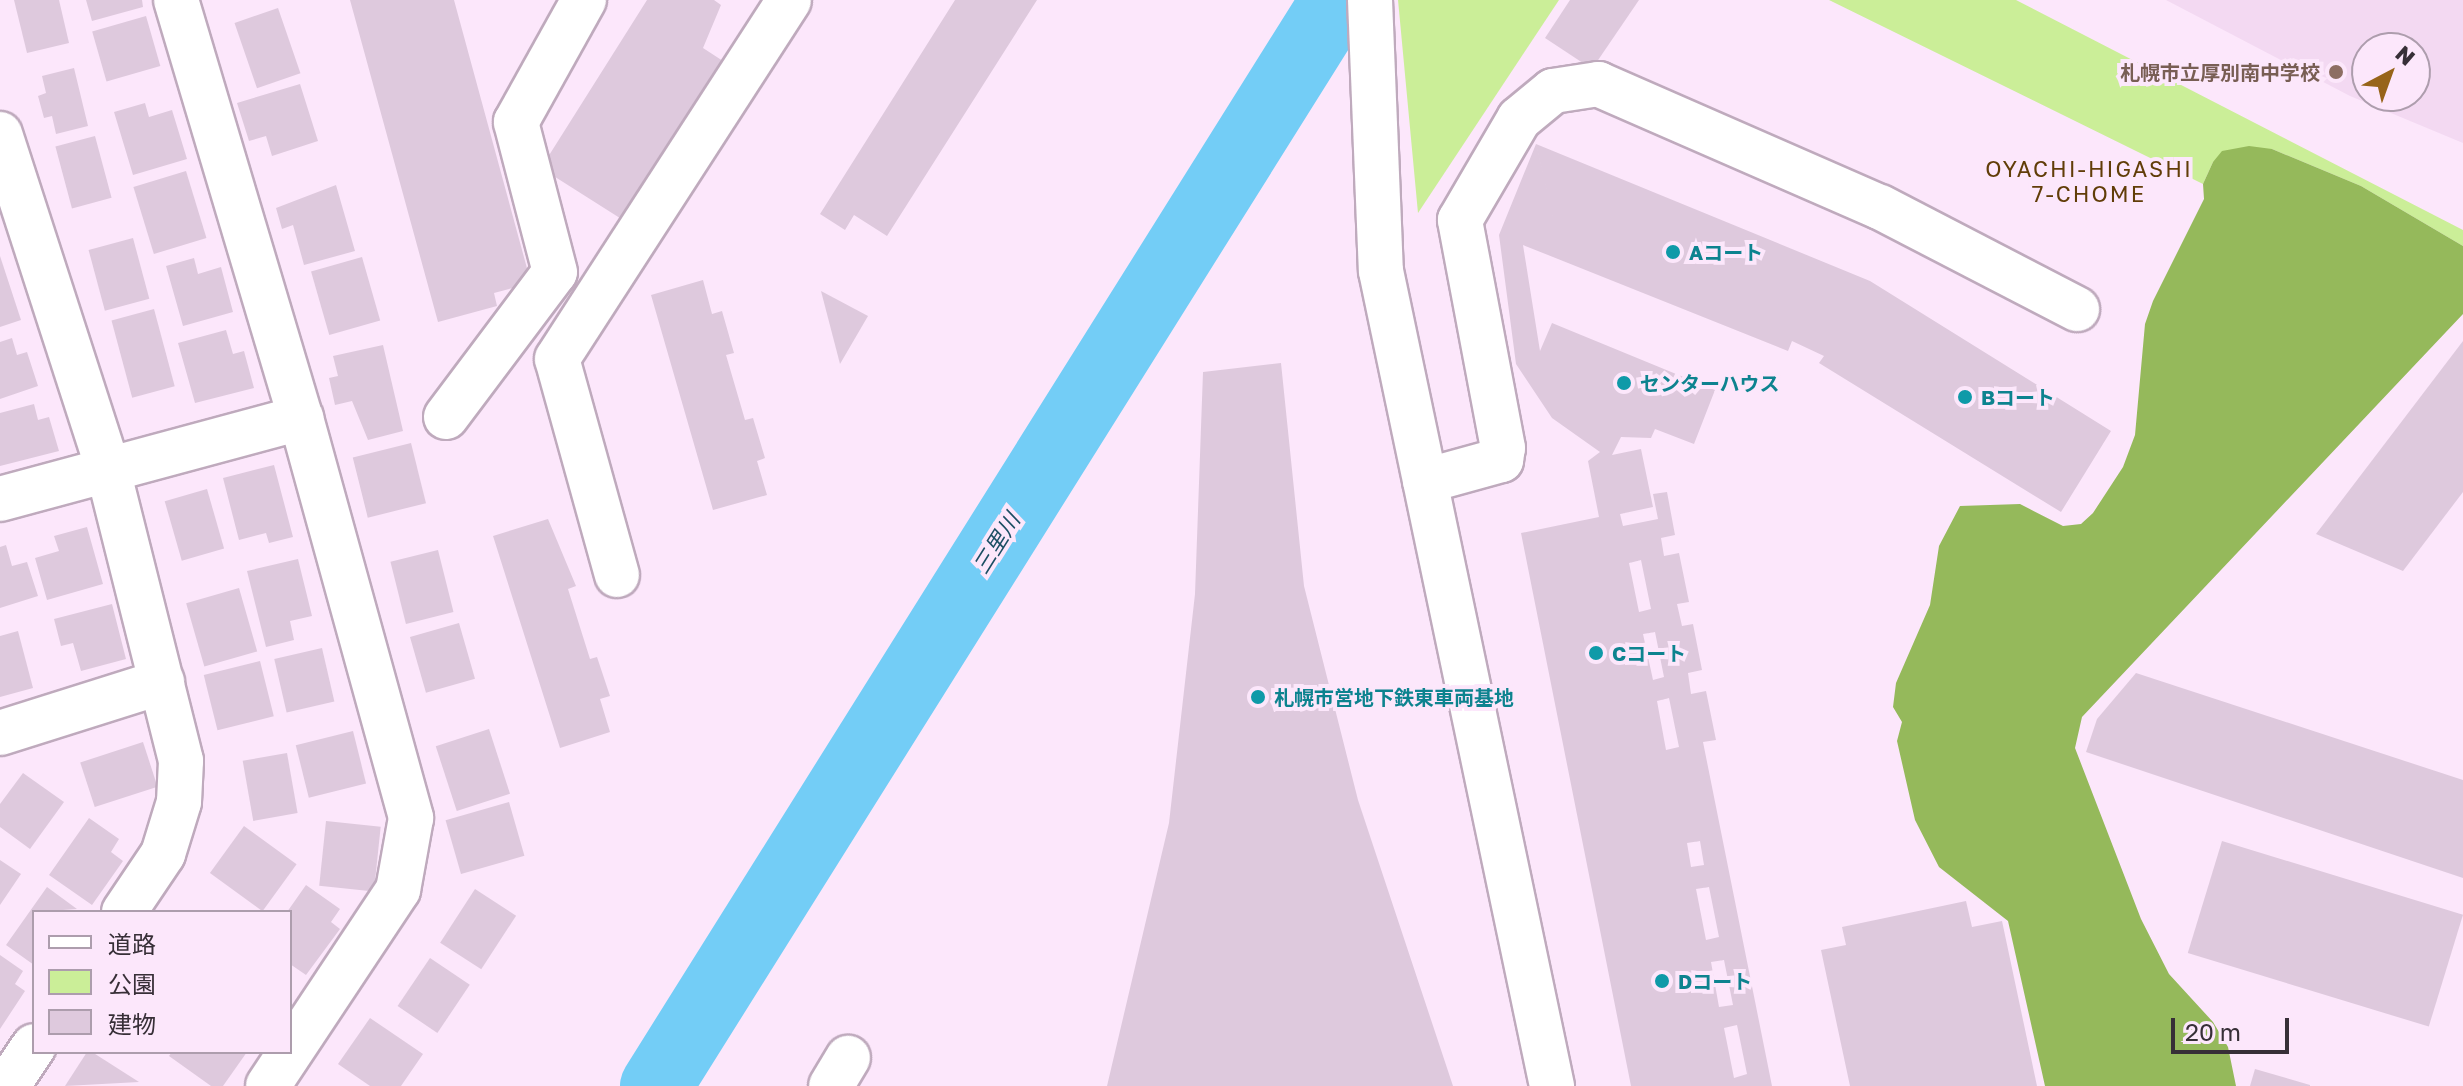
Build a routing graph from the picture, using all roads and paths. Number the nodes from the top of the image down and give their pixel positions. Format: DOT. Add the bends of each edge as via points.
graph roads {
  1 [pos="176,0"];
  2 [pos="584,0"];
  3 [pos="789,0"];
  4 [pos="1370,0"];
  5 [pos="1,142"];
  6 [pos="2077,309"];
  7 [pos="446,417"];
  8 [pos="301,418"];
  9 [pos="107,466"];
  10 [pos="1425,481"];
  11 [pos="0,499"];
  12 [pos="617,575"];
  13 [pos="162,682"];
  14 [pos="0,733"];
  15 [pos="125,910"];
  16 [pos="32,1049"];
  17 [pos="292,1050"];
  18 [pos="289,1054"];
  19 [pos="7,1086"];
  20 [pos="268,1086"];
  21 [pos="1552,1086"];
  1 -- 8 [label="street"];
  2 -- 7 [label="street" via="516,122 555,272"];
  3 -- 12 [label="street" via="557,359"];
  4 -- 10 [label="street" via="1381,271"];
  5 -- 9 [label="street"];
  6 -- 10 [label="street" via="1880,207 1598,84 1553,91 1519,119 1460,220 1501,460"];
  8 -- 9 [label="street"];
  8 -- 17 [label="street" via="411,818 398,890"];
  9 -- 11 [label="street"];
  9 -- 13 [label="street"];
  10 -- 21 [label="street"];
  13 -- 14 [label="street"];
  13 -- 15 [label="street" via="181,761 179,802 163,854"];
  16 -- 19 [label="street"];
  18 -- 20 [label="street"];
}
